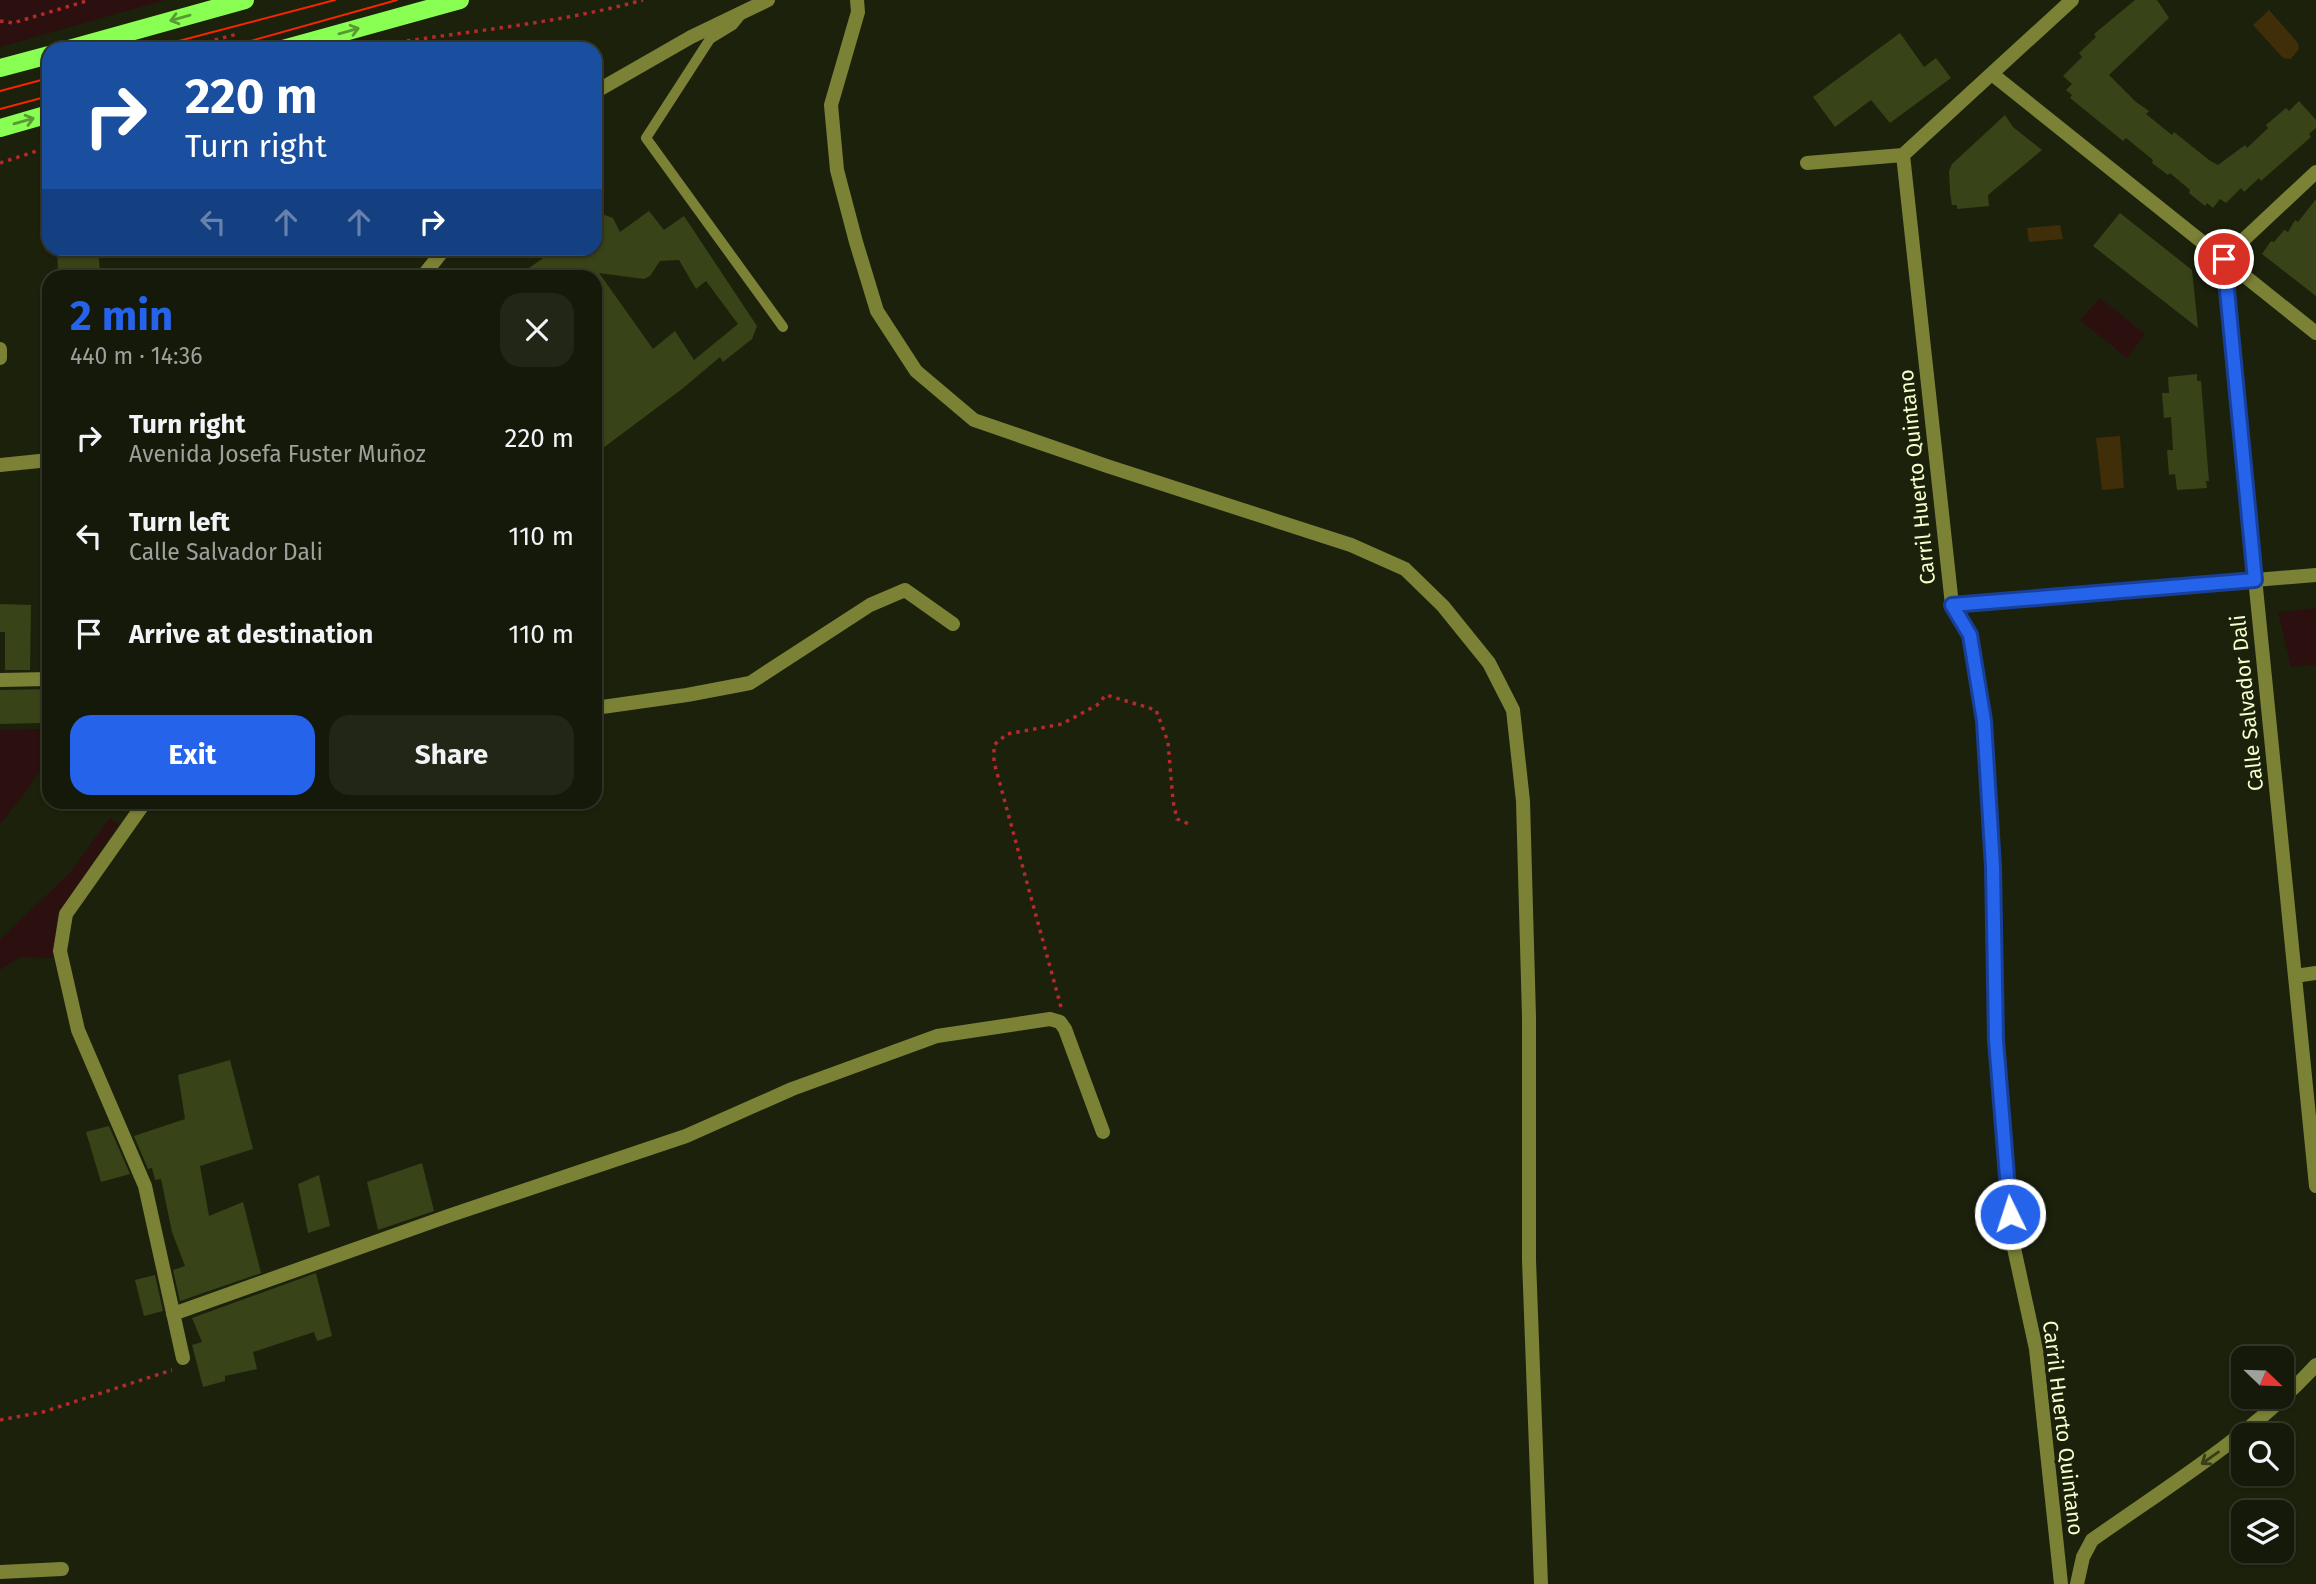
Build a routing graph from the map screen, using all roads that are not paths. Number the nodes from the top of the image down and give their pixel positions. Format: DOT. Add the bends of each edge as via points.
graph roads {
  1 [pos="245,0"];
  2 [pos="460,0"];
  3 [pos="768,0"];
  4 [pos="858,0"];
  5 [pos="2072,0"];
  6 [pos="743,13"];
  7 [pos="94,42"];
  8 [pos="308,42"];
  9 [pos="42,57"];
  10 [pos="0,68"];
  11 [pos="1992,74"];
  12 [pos="602,88"];
  13 [pos="42,116"];
  14 [pos="0,128"];
  15 [pos="1903,155"];
  16 [pos="1807,163"];
  17 [pos="2316,172"];
  18 [pos="439,256"];
  19 [pos="2224,259"];
  20 [pos="428,270"];
  21 [pos="783,327"];
  22 [pos="2316,332"];
  23 [pos="0,349"];
  24 [pos="0,358"];
  25 [pos="42,461"];
  26 [pos="0,465"];
  27 [pos="2316,575"];
  28 [pos="2255,580"];
  29 [pos="1952,605"];
  30 [pos="953,624"];
  31 [pos="42,679"];
  32 [pos="0,680"];
  33 [pos="602,707"];
  34 [pos="140,809"];
  35 [pos="2316,973"];
  36 [pos="2295,975"];
  37 [pos="1103,1132"];
  38 [pos="2316,1186"];
  39 [pos="173,1314"];
  40 [pos="183,1358"];
  41 [pos="2316,1365"];
  42 [pos="62,1569"];
  43 [pos="0,1572"];
  44 [pos="1541,1584"];
  45 [pos="2061,1584"];
  46 [pos="2077,1584"];
  1 -- 7 [label="main road, one-way"];
  8 -- 2 [label="main road, one-way"];
  3 -- 6 [label="street"];
  4 -- 44 [label="street" via="831,105 837,170 877,311 916,371 974,420 1351,545 1405,569 1443,606 1489,663 1513,710 1523,815 1529,1260"];
  5 -- 11 [label="street"];
  6 -- 12 [label="street"];
  6 -- 21 [label="lane" via="733,26 710,39 646,138"];
  9 -- 10 [label="main road"];
  11 -- 15 [label="street"];
  11 -- 19 [label="street"];
  14 -- 13 [label="main road, one-way"];
  15 -- 16 [label="street"];
  15 -- 29 [label="street, Carril Huerto Quintano"];
  17 -- 19 [label="street"];
  18 -- 20 [label="street"];
  19 -- 22 [label="street"];
  19 -- 28 [label="street, Calle Salvador Dali"];
  23 -- 24 [label="street"];
  25 -- 26 [label="street"];
  27 -- 28 [label="street"];
  28 -- 29 [label="street"];
  28 -- 36 [label="street, Calle Salvador Dali"];
  29 -- 45 [label="street, Carril Huerto Quintano" via="1970,635 1984,721 1993,867 1996,1040 2012,1239 2036,1349"];
  30 -- 33 [label="street" via="905,590 870,605 750,683"];
  31 -- 32 [label="street"];
  34 -- 39 [label="street" via="66,914 60,951 78,1030 145,1186"];
  35 -- 36 [label="street"];
  36 -- 38 [label="street, Calle Salvador Dali"];
  37 -- 39 [label="street" via="1060,1022 1050,1019 937,1036 792,1089 686,1136"];
  39 -- 40 [label="street"];
  41 -- 46 [label="street, one-way" via="2227,1445 2092,1540"];
  42 -- 43 [label="street"];
}
